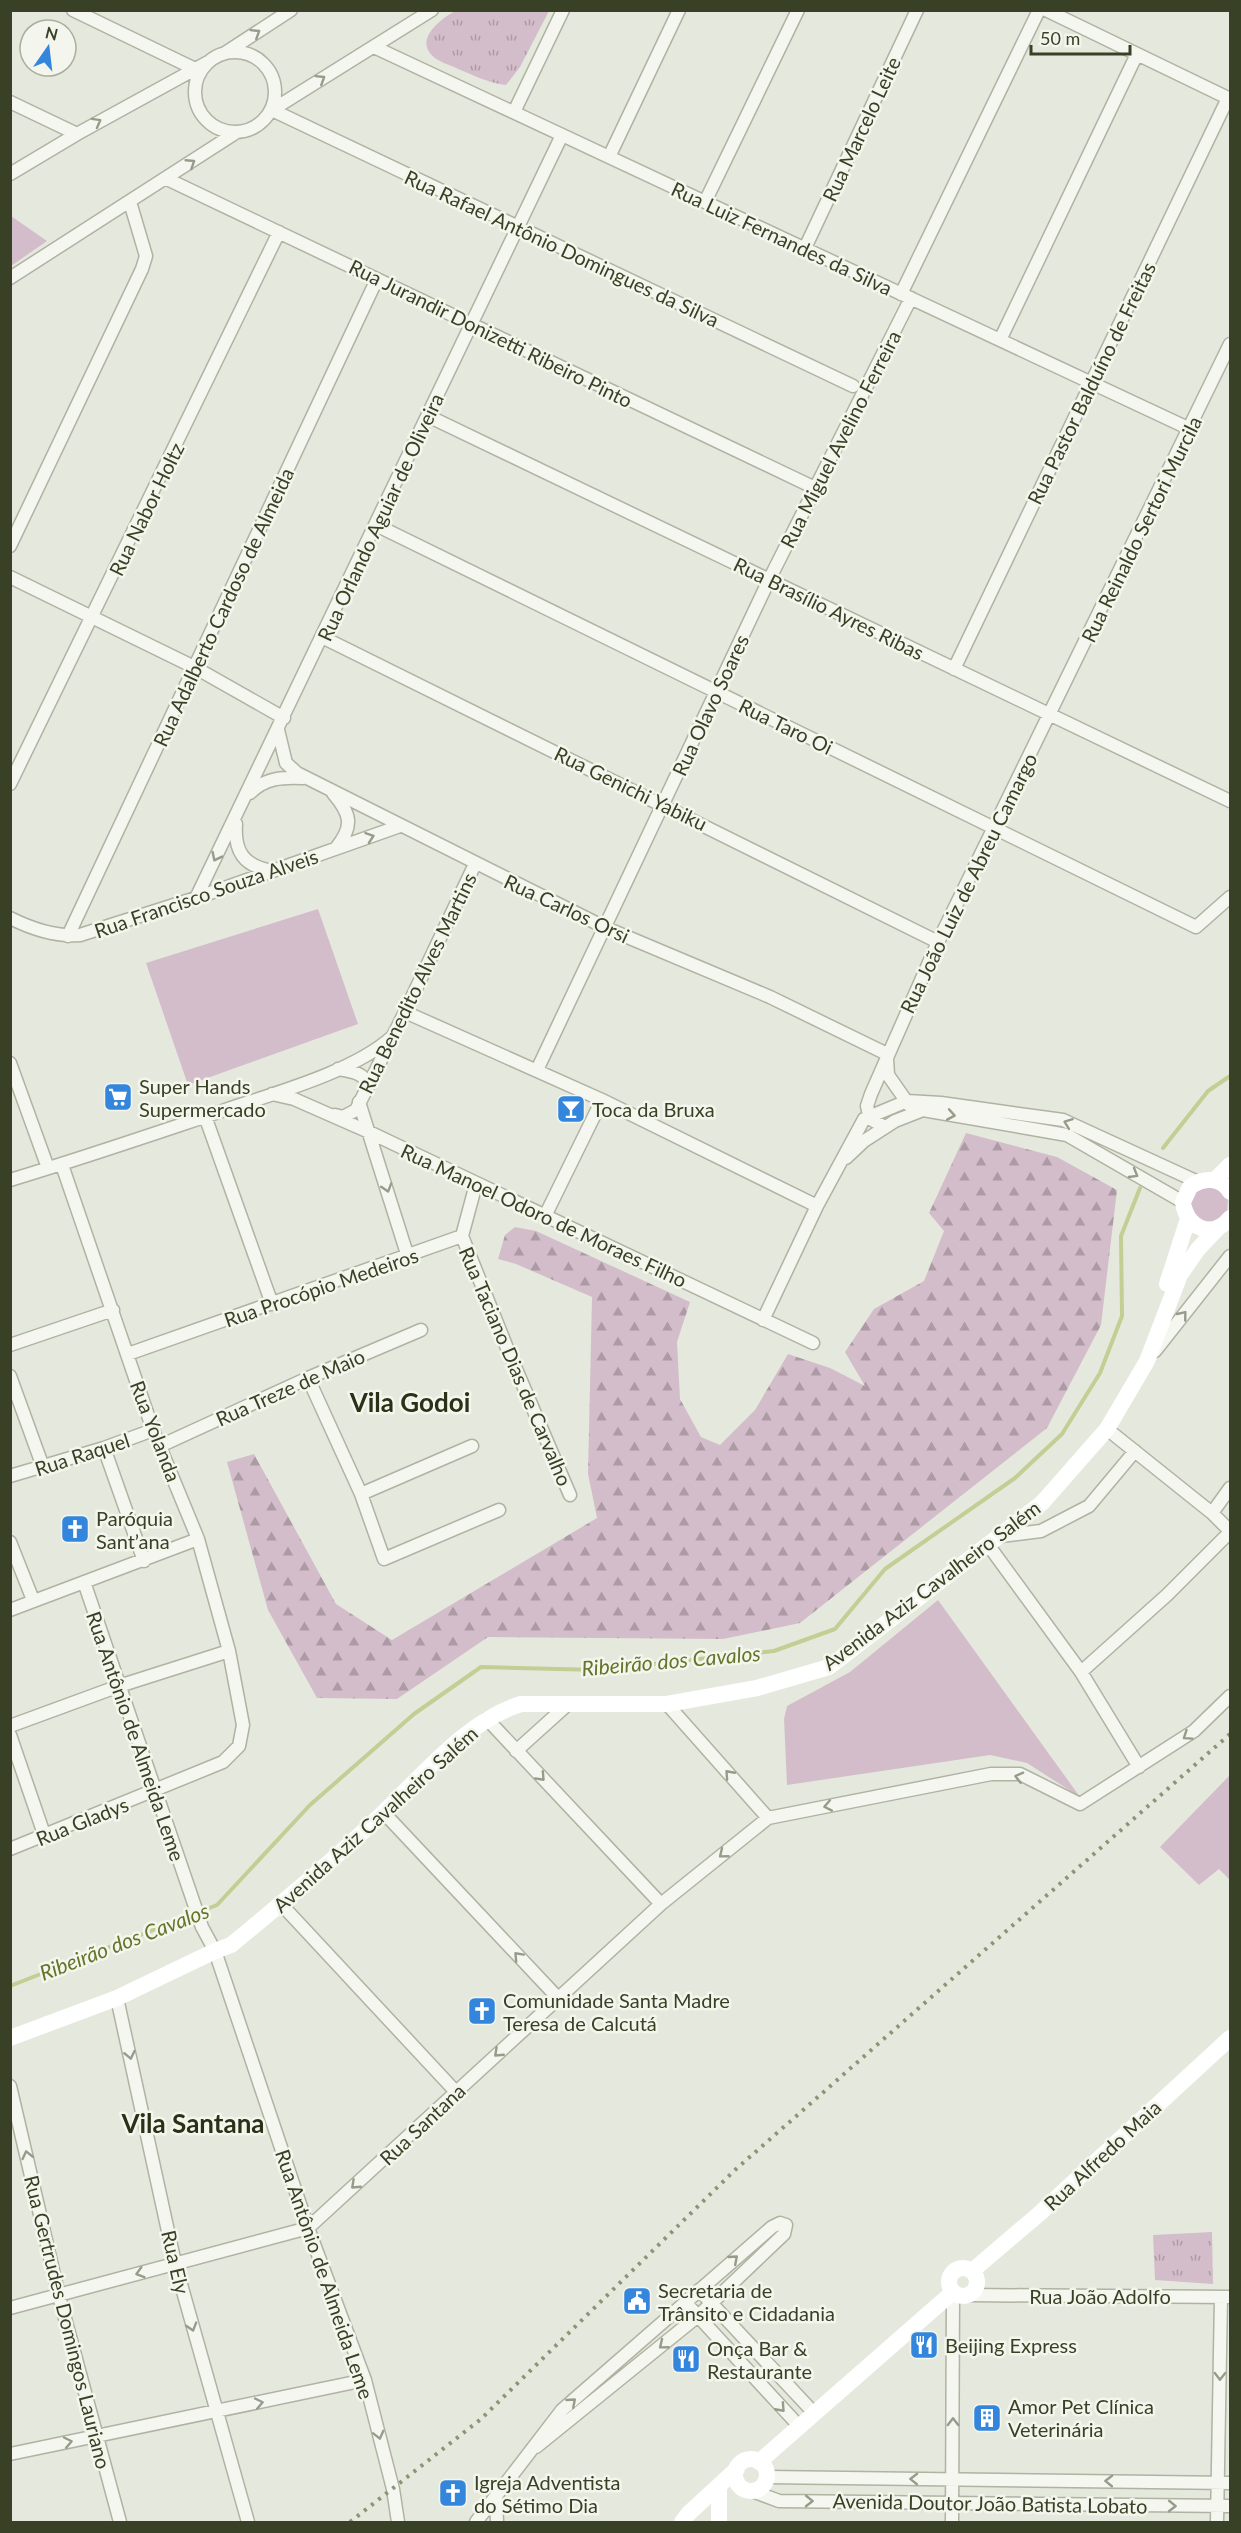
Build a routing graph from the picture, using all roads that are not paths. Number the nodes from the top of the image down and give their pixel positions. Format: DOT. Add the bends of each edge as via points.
graph roads {
  1 [pos="73,10"];
  2 [pos="291,10"];
  3 [pos="432,10"];
  4 [pos="562,10"];
  5 [pos="679,10"];
  6 [pos="798,10"];
  7 [pos="917,10"];
  8 [pos="1039,10"];
  9 [pos="1046,10"];
  10 [pos="374,47"];
  11 [pos="1137,54"];
  12 [pos="216,58"];
  13 [pos="193,68"];
  14 [pos="1229,99"];
  15 [pos="10,102"];
  16 [pos="272,110"];
  17 [pos="514,112"];
  18 [pos="237,132"];
  19 [pos="76,134"];
  20 [pos="562,135"];
  21 [pos="609,157"];
  22 [pos="10,174"];
  23 [pos="167,178"];
  24 [pos="130,202"];
  25 [pos="705,202"];
  26 [pos="518,227"];
  27 [pos="279,232"];
  28 [pos="805,248"];
  29 [pos="13,276"];
  30 [pos="377,279"];
  31 [pos="10,286"];
  32 [pos="906,296"];
  33 [pos="472,324"];
  34 [pos="1000,340"];
  35 [pos="1230,344"];
  36 [pos="1091,383"];
  37 [pos="853,386"];
  38 [pos="428,416"];
  39 [pos="1190,429"];
  40 [pos="815,488"];
  41 [pos="376,525"];
  42 [pos="10,546"];
  43 [pos="10,577"];
  44 [pos="769,580"];
  45 [pos="94,618"];
  46 [pos="322,637"];
  47 [pos="194,667"];
  48 [pos="954,669"];
  49 [pos="716,692"];
  50 [pos="1051,714"];
  51 [pos="284,718"];
  52 [pos="278,730"];
  53 [pos="307,778"];
  54 [pos="10,784"];
  55 [pos="331,791"];
  56 [pos="245,798"];
  57 [pos="1230,801"];
  58 [pos="663,804"];
  59 [pos="236,816"];
  60 [pos="400,826"];
  61 [pos="994,828"];
  62 [pos="335,849"];
  63 [pos="475,864"];
  64 [pos="272,871"];
  65 [pos="1230,897"];
  66 [pos="196,898"];
  67 [pos="10,918"];
  68 [pos="606,928"];
  69 [pos="68,936"];
  70 [pos="938,942"];
  71 [pos="405,1012"];
  72 [pos="392,1037"];
  73 [pos="887,1054"];
  74 [pos="10,1064"];
  75 [pos="338,1069"];
  76 [pos="537,1070"];
  77 [pos="298,1084"];
  78 [pos="369,1085"];
  79 [pos="278,1092"];
  80 [pos="602,1100"];
  81 [pos="907,1101"];
  82 [pos="301,1102"];
  83 [pos="359,1102"];
  84 [pos="331,1115"];
  85 [pos="907,1115"];
  86 [pos="205,1116"];
  87 [pos="868,1116"];
  88 [pos="890,1124"];
  89 [pos="369,1132"];
  90 [pos="62,1165"];
  91 [pos="838,1165"];
  92 [pos="1230,1165"];
  93 [pos="48,1168"];
  94 [pos="10,1180"];
  95 [pos="1215,1180"];
  96 [pos="1198,1182"];
  97 [pos="476,1184"];
  98 [pos="1230,1192"];
  99 [pos="817,1206"];
  100 [pos="1186,1211"];
  101 [pos="545,1216"];
  102 [pos="1226,1224"];
  103 [pos="462,1236"];
  104 [pos="1230,1256"];
  105 [pos="408,1257"];
  106 [pos="272,1305"];
  107 [pos="113,1310"];
  108 [pos="764,1320"];
  109 [pos="421,1330"];
  110 [pos="813,1343"];
  111 [pos="10,1345"];
  112 [pos="128,1354"];
  113 [pos="1144,1365"];
  114 [pos="10,1376"];
  115 [pos="308,1378"];
  116 [pos="1107,1429"];
  117 [pos="153,1430"];
  118 [pos="160,1446"];
  119 [pos="472,1446"];
  120 [pos="104,1448"];
  121 [pos="1135,1451"];
  122 [pos="43,1467"];
  123 [pos="10,1476"];
  124 [pos="1230,1488"];
  125 [pos="361,1494"];
  126 [pos="570,1496"];
  127 [pos="499,1510"];
  128 [pos="1212,1513"];
  129 [pos="1230,1532"];
  130 [pos="198,1539"];
  131 [pos="995,1541"];
  132 [pos="10,1542"];
  133 [pos="144,1561"];
  134 [pos="84,1582"];
  135 [pos="33,1600"];
  136 [pos="10,1610"];
  137 [pos="229,1651"];
  138 [pos="1081,1672"];
  139 [pos="119,1686"];
  140 [pos="1230,1696"];
  141 [pos="667,1704"];
  142 [pos="567,1705"];
  143 [pos="487,1719"];
  144 [pos="10,1726"];
  145 [pos="10,1735"];
  146 [pos="241,1736"];
  147 [pos="516,1751"];
  148 [pos="1138,1767"];
  149 [pos="155,1791"];
  150 [pos="384,1813"];
  151 [pos="768,1818"];
  152 [pos="45,1837"];
  153 [pos="10,1849"];
  154 [pos="281,1904"];
  155 [pos="661,1904"];
  156 [pos="215,1951"];
  157 [pos="117,1998"];
  158 [pos="558,1998"];
  159 [pos="10,2038"];
  160 [pos="1230,2038"];
  161 [pos="10,2086"];
  162 [pos="456,2092"];
  163 [pos="308,2228"];
  164 [pos="175,2263"];
  165 [pos="972,2271"];
  166 [pos="699,2290"];
  167 [pos="958,2293"];
  168 [pos="60,2296"];
  169 [pos="1226,2297"];
  170 [pos="685,2302"];
  171 [pos="712,2304"];
  172 [pos="10,2308"];
  173 [pos="698,2316"];
  174 [pos="365,2380"];
  175 [pos="217,2411"];
  176 [pos="814,2414"];
  177 [pos="799,2426"];
  178 [pos="96,2437"];
  179 [pos="536,2447"];
  180 [pos="10,2454"];
  181 [pos="759,2462"];
  182 [pos="767,2477"];
  183 [pos="952,2480"];
  184 [pos="742,2482"];
  185 [pos="1224,2483"];
  186 [pos="719,2493"];
  187 [pos="496,2499"];
  188 [pos="952,2503"];
  189 [pos="1217,2506"];
  190 [pos="1230,2506"];
  191 [pos="120,2523"];
  192 [pos="248,2523"];
  193 [pos="398,2523"];
  194 [pos="476,2523"];
  195 [pos="497,2523"];
  196 [pos="682,2523"];
  197 [pos="694,2523"];
  198 [pos="719,2523"];
  199 [pos="952,2523"];
  200 [pos="1217,2523"];
  1 -- 13 [label="street"];
  12 -- 2 [label="street, one-way"];
  3 -- 10 [label="street"];
  4 -- 17 [label="street"];
  5 -- 21 [label="street"];
  6 -- 25 [label="street"];
  7 -- 28 [label="street, Rua Marcelo Leite"];
  8 -- 32 [label="street, Rua Miguel Avelino Ferreira"];
  9 -- 11 [label="street"];
  16 -- 10 [label="street, one-way"];
  10 -- 17 [label="street, Rua Luiz Fernandes da Silva"];
  11 -- 14 [label="street"];
  11 -- 34 [label="street"];
  12 -- 13 [label="street"];
  12 -- 16 [label="street" via="232,52 248,54 267,67 276,89"];
  12 -- 18 [label="street" via="197,79 196,102 214,126"];
  19 -- 13 [label="street, one-way"];
  14 -- 36 [label="street, Rua Pastor Balduíno de Freitas"];
  15 -- 19 [label="street"];
  16 -- 18 [label="street" via="253,128"];
  16 -- 26 [label="street, Rua Rafael Antônio Domingues da Silva"];
  17 -- 20 [label="street, Rua Luiz Fernandes da Silva"];
  23 -- 18 [label="street, one-way"];
  19 -- 22 [label="street"];
  20 -- 21 [label="street, Rua Luiz Fernandes da Silva"];
  20 -- 26 [label="street, Rua Orlando Aguiar de Oliveira"];
  21 -- 25 [label="street, Rua Luiz Fernandes da Silva"];
  23 -- 24 [label="street"];
  23 -- 27 [label="street, Rua Jurandir Donizetti Ribeiro Pinto"];
  24 -- 29 [label="street"];
  24 -- 42 [label="street" via="146,256 142,269"];
  25 -- 28 [label="street, Rua Luiz Fernandes da Silva"];
  26 -- 33 [label="street, Rua Orlando Aguiar de Oliveira"];
  26 -- 37 [label="street, Rua Rafael Antônio Domingues da Silva"];
  27 -- 30 [label="street, Rua Jurandir Donizetti Ribeiro Pinto"];
  27 -- 45 [label="street, Rua Nabor Holtz"];
  28 -- 32 [label="street, Rua Luiz Fernandes da Silva"];
  29 -- 31 [label="street"];
  30 -- 33 [label="street, Rua Jurandir Donizetti Ribeiro Pinto"];
  30 -- 47 [label="street, Rua Adalberto Cardoso de Almeida"];
  32 -- 34 [label="street, Rua Luiz Fernandes da Silva"];
  32 -- 40 [label="street, Rua Miguel Avelino Ferreira"];
  33 -- 38 [label="street, Rua Orlando Aguiar de Oliveira"];
  33 -- 40 [label="street, Rua Jurandir Donizetti Ribeiro Pinto"];
  34 -- 36 [label="street, Rua Luiz Fernandes da Silva"];
  35 -- 39 [label="street, Rua Reinaldo Sertori Murcila"];
  36 -- 39 [label="street, Rua Luiz Fernandes da Silva"];
  36 -- 48 [label="street, Rua Pastor Balduíno de Freitas"];
  38 -- 41 [label="street, Rua Orlando Aguiar de Oliveira"];
  38 -- 44 [label="street, Rua Brasílio Ayres Ribas"];
  39 -- 50 [label="street, Rua Reinaldo Sertori Murcila"];
  40 -- 44 [label="street, Rua Miguel Avelino Ferreira"];
  41 -- 46 [label="street, Rua Orlando Aguiar de Oliveira"];
  41 -- 49 [label="street, Rua Taro Oi"];
  43 -- 45 [label="street"];
  44 -- 48 [label="street, Rua Brasílio Ayres Ribas"];
  44 -- 49 [label="street, Rua Olavo Soares"];
  45 -- 47 [label="street"];
  45 -- 54 [label="street, Rua Nabor Holtz"];
  46 -- 51 [label="street, Rua Orlando Aguiar de Oliveira"];
  46 -- 58 [label="street, Rua Genichi Yabiku"];
  47 -- 51 [label="street"];
  47 -- 69 [label="street, Rua Adalberto Cardoso de Almeida"];
  48 -- 50 [label="street, Rua Brasílio Ayres Ribas"];
  49 -- 58 [label="street, Rua Olavo Soares"];
  49 -- 61 [label="street, Rua Taro Oi"];
  50 -- 57 [label="street, Rua Brasílio Ayres Ribas"];
  50 -- 61 [label="street, Rua João Luiz de Abreu Camargo"];
  51 -- 52 [label="street, Rua Orlando Aguiar de Oliveira"];
  52 -- 53 [label="street, Rua Carlos Orsi" via="286,763"];
  52 -- 56 [label="street, Rua Orlando Aguiar de Oliveira"];
  53 -- 55 [label="street, Rua Carlos Orsi"];
  53 -- 56 [label="street" via="278,777 255,788"];
  55 -- 60 [label="street, Rua Carlos Orsi"];
  55 -- 62 [label="street" via="347,812 349,822"];
  56 -- 59 [label="street, Rua Orlando Aguiar de Oliveira"];
  58 -- 68 [label="street, Rua Olavo Soares"];
  58 -- 70 [label="street, Rua Genichi Yabiku"];
  59 -- 64 [label="street" via="237,849 259,868"];
  59 -- 66 [label="street, Rua Orlando Aguiar de Oliveira, one-way"];
  62 -- 60 [label="street, Rua Francisco Souza Alveis, one-way"];
  60 -- 63 [label="street, Rua Carlos Orsi"];
  61 -- 65 [label="street, Rua Taro Oi" via="1196,927"];
  61 -- 70 [label="street, Rua João Luiz de Abreu Camargo"];
  62 -- 64 [label="street, Rua Francisco Souza Alveis"];
  63 -- 68 [label="street, Rua Carlos Orsi"];
  63 -- 71 [label="street, Rua Benedito Alves Martins"];
  64 -- 66 [label="street, Rua Francisco Souza Alveis"];
  66 -- 69 [label="street, Rua Francisco Souza Alveis"];
  67 -- 69 [label="street, Rua Francisco Souza Alveis" via="31,928"];
  68 -- 73 [label="street, Rua Carlos Orsi" via="770,997"];
  68 -- 76 [label="street, Rua Olavo Soares"];
  70 -- 73 [label="street, Rua João Luiz de Abreu Camargo"];
  71 -- 72 [label="street, Rua Benedito Alves Martins"];
  71 -- 76 [label="street"];
  72 -- 75 [label="street" via="362,1059"];
  72 -- 78 [label="street, Rua Benedito Alves Martins"];
  73 -- 81 [label="street" via="888,1075"];
  73 -- 87 [label="street, Rua João Luiz de Abreu Camargo" via="867,1106"];
  74 -- 93 [label="street"];
  75 -- 77 [label="street"];
  75 -- 78 [label="street" via="357,1073"];
  76 -- 80 [label="street"];
  77 -- 79 [label="street"];
  77 -- 82 [label="street" via="294,1092"];
  78 -- 83 [label="street, Rua Benedito Alves Martins"];
  79 -- 82 [label="street, Rua Manoel Odoro de Moraes Filho"];
  79 -- 86 [label="street"];
  80 -- 99 [label="street"];
  80 -- 101 [label="street"];
  81 -- 85 [label="street"];
  81 -- 87 [label="street"];
  96 -- 81 [label="street, one-way" via="1063,1120 941,1102"];
  82 -- 84 [label="street, Rua Manoel Odoro de Moraes Filho"];
  83 -- 84 [label="street, Rua Benedito Alves Martins" via="350,1114"];
  83 -- 89 [label="street"];
  84 -- 89 [label="street, Rua Manoel Odoro de Moraes Filho"];
  85 -- 88 [label="street, Rua João Luiz de Abreu Camargo"];
  85 -- 100 [label="street, one-way" via="923,1110 1067,1135"];
  86 -- 90 [label="street"];
  86 -- 106 [label="street"];
  87 -- 88 [label="street" via="874,1123"];
  87 -- 91 [label="street, Rua João Luiz de Abreu Camargo"];
  88 -- 91 [label="street, Rua João Luiz de Abreu Camargo"];
  89 -- 97 [label="street, Rua Manoel Odoro de Moraes Filho"];
  89 -- 105 [label="street, one-way"];
  90 -- 93 [label="street"];
  90 -- 107 [label="street, Rua Yolanda"];
  91 -- 99 [label="street, Rua João Luiz de Abreu Camargo"];
  92 -- 95 [label="main road"];
  93 -- 94 [label="street"];
  95 -- 96 [label="main road"];
  95 -- 98 [label="main road"];
  96 -- 100 [label="main road, Avenida Aziz Cavalheiro Salém" via="1190,1187"];
  97 -- 101 [label="street, Rua Manoel Odoro de Moraes Filho"];
  97 -- 103 [label="street"];
  99 -- 108 [label="street, Rua João Luiz de Abreu Camargo"];
  100 -- 102 [label="main road" via="1194,1225 1202,1229"];
  100 -- 113 [label="main road, Avenida Aziz Cavalheiro Salém"];
  101 -- 108 [label="street, Rua Manoel Odoro de Moraes Filho"];
  102 -- 113 [label="main road, Avenida Aziz Cavalheiro Salém" via="1198,1249 1180,1275"];
  103 -- 105 [label="street, Rua Procópio Medeiros"];
  103 -- 126 [label="street, Rua Taciano Dias de Carvalho"];
  113 -- 104 [label="street, one-way"];
  105 -- 106 [label="street, Rua Procópio Medeiros"];
  106 -- 112 [label="street, Rua Procópio Medeiros"];
  107 -- 111 [label="street"];
  107 -- 112 [label="street, Rua Yolanda"];
  108 -- 110 [label="street, Rua Manoel Odoro de Moraes Filho"];
  109 -- 115 [label="street, Rua Treze de Maio"];
  112 -- 117 [label="street, Rua Yolanda"];
  113 -- 116 [label="main road, Avenida Aziz Cavalheiro Salém"];
  114 -- 122 [label="street"];
  115 -- 118 [label="street, Rua Treze de Maio"];
  115 -- 125 [label="street"];
  116 -- 121 [label="street"];
  116 -- 131 [label="main road, Avenida Aziz Cavalheiro Salém" via="1042,1503"];
  117 -- 118 [label="street, Rua Yolanda"];
  117 -- 120 [label="street, Rua Raquel"];
  118 -- 130 [label="street, Rua Yolanda"];
  119 -- 125 [label="street"];
  120 -- 122 [label="street, Rua Raquel"];
  120 -- 133 [label="street"];
  121 -- 128 [label="street"];
  121 -- 131 [label="street" via="1089,1506 1041,1531"];
  122 -- 123 [label="street, Rua Raquel"];
  124 -- 128 [label="street"];
  125 -- 127 [label="street" via="384,1559"];
  128 -- 129 [label="street"];
  129 -- 138 [label="street"];
  130 -- 133 [label="street"];
  130 -- 137 [label="street, Rua Yolanda"];
  131 -- 138 [label="street"];
  131 -- 141 [label="main road, Avenida Aziz Cavalheiro Salém" via="829,1667 757,1688"];
  132 -- 135 [label="street"];
  133 -- 134 [label="street"];
  134 -- 135 [label="street"];
  134 -- 139 [label="street, Rua Antônio de Almeida Leme"];
  135 -- 136 [label="street"];
  137 -- 139 [label="street"];
  137 -- 146 [label="street, Rua Yolanda" via="243,1725"];
  138 -- 148 [label="street"];
  139 -- 144 [label="street"];
  139 -- 149 [label="street, Rua Antônio de Almeida Leme"];
  140 -- 148 [label="street, one-way" via="1194,1731"];
  141 -- 142 [label="main road, Avenida Aziz Cavalheiro Salém"];
  151 -- 141 [label="street, one-way"];
  142 -- 143 [label="main road, Avenida Aziz Cavalheiro Salém" via="521,1704"];
  142 -- 147 [label="street"];
  143 -- 147 [label="street"];
  143 -- 150 [label="main road, Avenida Aziz Cavalheiro Salém" via="415,1779"];
  145 -- 152 [label="street"];
  146 -- 149 [label="street, Rua Gladys" via="239,1746 223,1762"];
  147 -- 155 [label="street, one-way"];
  148 -- 151 [label="street, one-way" via="1080,1804 1020,1774 991,1774"];
  149 -- 152 [label="street, Rua Gladys"];
  149 -- 156 [label="street, Rua Antônio de Almeida Leme" via="202,1927"];
  150 -- 154 [label="main road, Avenida Aziz Cavalheiro Salém"];
  158 -- 150 [label="street, one-way"];
  151 -- 155 [label="street, Rua Santana, one-way"];
  152 -- 153 [label="street, Rua Gladys"];
  154 -- 156 [label="main road, Avenida Aziz Cavalheiro Salém" via="231,1946"];
  154 -- 162 [label="street"];
  155 -- 158 [label="street, Rua Santana"];
  156 -- 157 [label="main road, Avenida Aziz Cavalheiro Salém"];
  156 -- 163 [label="street, Rua Antônio de Almeida Leme"];
  157 -- 159 [label="main road, Avenida Aziz Cavalheiro Salém"];
  157 -- 164 [label="street, Rua Ely, one-way"];
  158 -- 162 [label="street, Rua Santana, one-way"];
  160 -- 165 [label="main road, Rua Alfredo Maia"];
  168 -- 161 [label="street, Rua Gertrudes Domingos Lauriano, one-way"];
  162 -- 163 [label="street, Rua Santana, one-way"];
  163 -- 164 [label="street, Rua Santana"];
  163 -- 174 [label="street, Rua Antônio de Almeida Leme"];
  164 -- 168 [label="street, Rua Santana, one-way"];
  164 -- 175 [label="street, Rua Ely, one-way"];
  165 -- 167 [label="main road" via="978,2282 975,2291"];
  165 -- 167 [label="main road" via="961,2268 953,2272 949,2280"];
  166 -- 170 [label="street"];
  166 -- 171 [label="street"];
  166 -- 171 [label="street, one-way" via="772,2227 786,2225 784,2234"];
  167 -- 169 [label="street, Rua João Adolfo"];
  167 -- 176 [label="main road"];
  183 -- 167 [label="street, one-way"];
  168 -- 172 [label="street, Rua Santana"];
  168 -- 178 [label="street, Rua Gertrudes Domingos Lauriano"];
  169 -- 185 [label="street, one-way"];
  170 -- 173 [label="street"];
  179 -- 170 [label="street, one-way" via="562,2410"];
  171 -- 173 [label="street"];
  171 -- 176 [label="street"];
  173 -- 177 [label="street, one-way"];
  173 -- 179 [label="street, one-way"];
  175 -- 174 [label="street, one-way"];
  174 -- 193 [label="street, Rua Antônio de Almeida Leme, one-way"];
  175 -- 178 [label="street"];
  175 -- 192 [label="street, Rua Ely"];
  176 -- 177 [label="main road"];
  177 -- 181 [label="main road"];
  180 -- 178 [label="street, one-way"];
  178 -- 191 [label="street, Rua Gertrudes Domingos Lauriano"];
  179 -- 187 [label="street"];
  181 -- 182 [label="main road"];
  181 -- 184 [label="main road" via="748,2460"];
  183 -- 182 [label="street, Avenida Doutor João Batista Lobato, one-way"];
  182 -- 184 [label="main road" via="761,2487"];
  185 -- 183 [label="street, Avenida Doutor João Batista Lobato, one-way"];
  183 -- 188 [label="street"];
  184 -- 186 [label="main road"];
  184 -- 188 [label="street, Avenida Doutor João Batista Lobato, one-way" via="779,2500"];
  185 -- 189 [label="street"];
  186 -- 196 [label="main road"];
  186 -- 197 [label="main road"];
  186 -- 198 [label="main road"];
  187 -- 194 [label="street"];
  187 -- 195 [label="street"];
  188 -- 189 [label="street, Avenida Doutor João Batista Lobato, one-way"];
  188 -- 199 [label="street"];
  189 -- 190 [label="street, Avenida Doutor João Batista Lobato"];
  189 -- 200 [label="street"];
}
